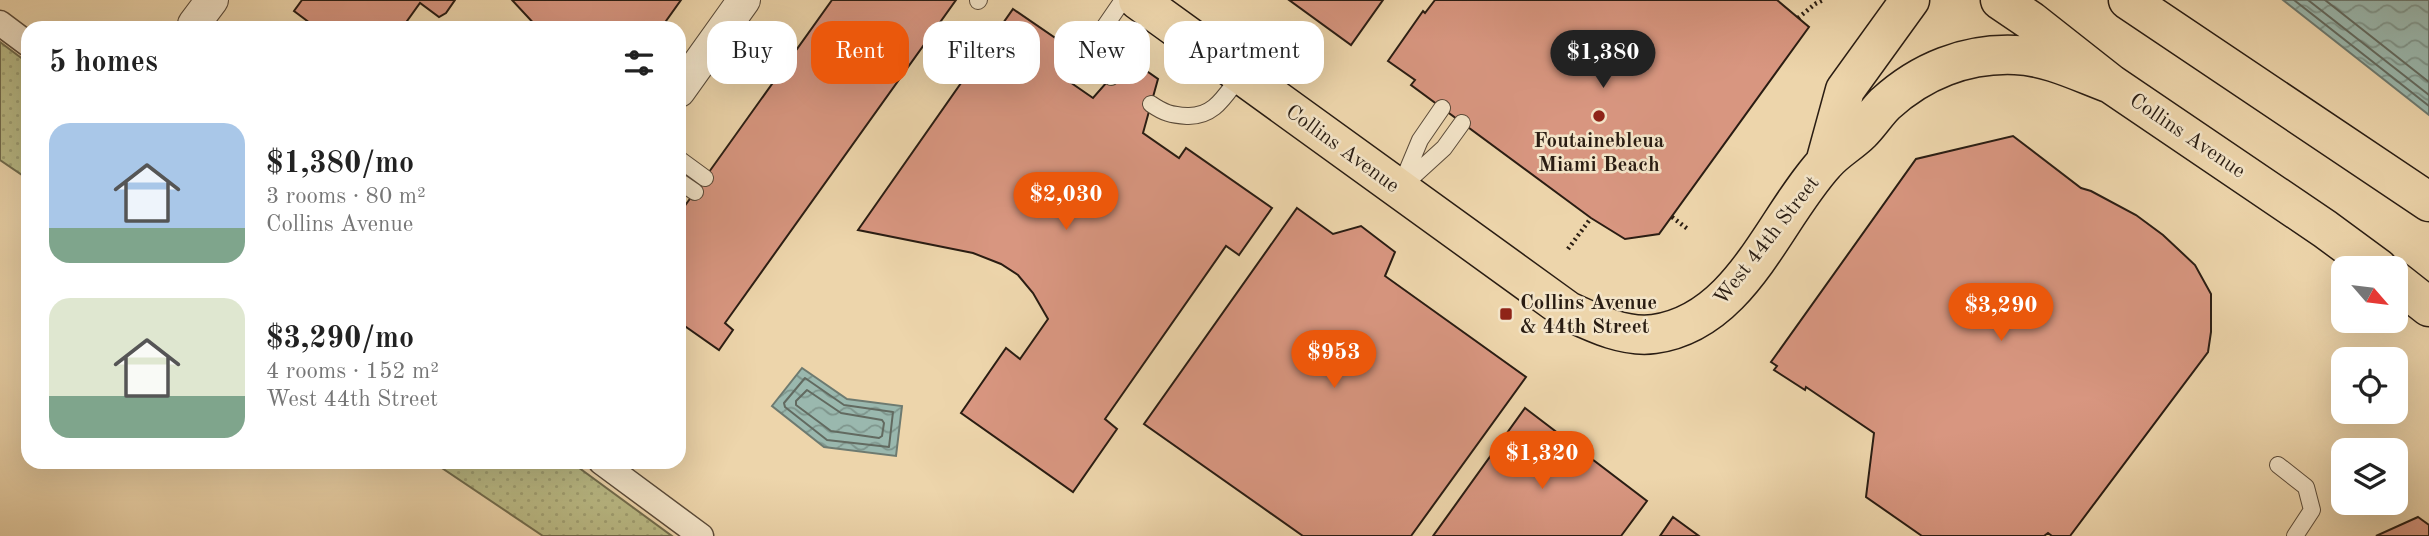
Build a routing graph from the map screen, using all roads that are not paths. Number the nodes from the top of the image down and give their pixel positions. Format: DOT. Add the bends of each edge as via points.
graph roads {
  1 [pos="744,0"];
  2 [pos="1123,0"];
  3 [pos="1138,0"];
  4 [pos="1910,0"];
  5 [pos="2000,0"];
  6 [pos="2128,0"];
  7 [pos="1109,21"];
  8 [pos="1167,21"];
  9 [pos="0,23"];
  10 [pos="21,39"];
  11 [pos="686,81"];
  12 [pos="1234,84"];
  13 [pos="1253,84"];
  14 [pos="2111,84"];
  15 [pos="1151,104"];
  16 [pos="1442,108"];
  17 [pos="1462,123"];
  18 [pos="1825,163"];
  19 [pos="686,168"];
  20 [pos="686,182"];
  21 [pos="1399,189"];
  22 [pos="2429,202"];
  23 [pos="2362,256"];
  24 [pos="2408,290"];
  25 [pos="1548,297"];
  26 [pos="2429,307"];
  27 [pos="2278,465"];
  28 [pos="610,469"];
  29 [pos="701,536"];
  30 [pos="2295,536"];
  1 -- 11 [label="street"];
  2 -- 7 [label="lane"];
  3 -- 8 [label="main road, Collins Avenue"];
  4 -- 18 [label="main road" via="1845,90"];
  5 -- 14 [label="main road, Collins Avenue"];
  6 -- 22 [label="main road"];
  9 -- 10 [label="street"];
  12 -- 15 [label="lane" via="1201,117 1167,115"];
  13 -- 21 [label="main road, Collins Avenue"];
  14 -- 18 [label="main road" via="2017,55 1955,62 1906,87"];
  14 -- 23 [label="main road, Collins Avenue"];
  16 -- 21 [label="lane" via="1420,140"];
  17 -- 21 [label="lane" via="1444,148"];
  18 -- 25 [label="main road, West 44th Street" via="1724,300 1692,322 1654,334 1621,331 1593,323"];
  19 -- 20 [label="lane" via="700,185"];
  21 -- 25 [label="main road, Collins Avenue"];
  24 -- 26 [label="main road"];
  27 -- 30 [label="lane" via="2306,487 2312,510"];
  28 -- 29 [label="street"];
}
